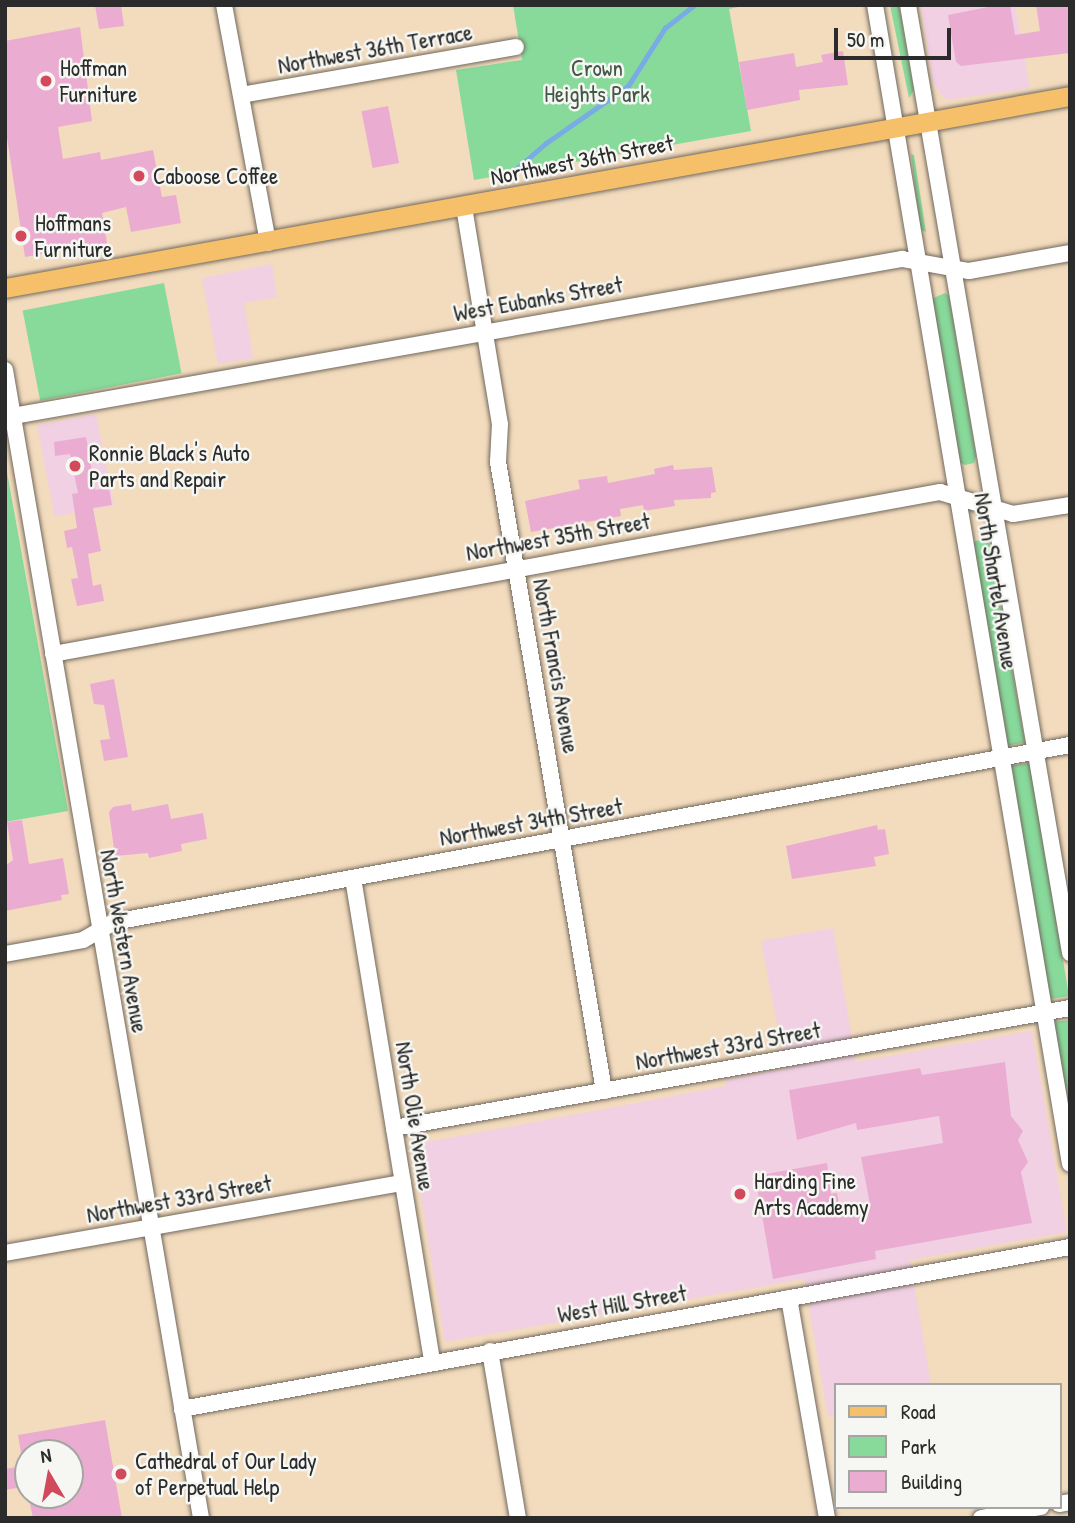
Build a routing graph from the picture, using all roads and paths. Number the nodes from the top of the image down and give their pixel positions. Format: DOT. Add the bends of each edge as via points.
graph roads {
  1 [pos="225,5"];
  2 [pos="875,5"];
  3 [pos="908,5"];
  4 [pos="516,47"];
  5 [pos="241,96"];
  6 [pos="1070,96"];
  7 [pos="926,121"];
  8 [pos="895,127"];
  9 [pos="464,207"];
  10 [pos="268,243"];
  11 [pos="1070,253"];
  12 [pos="918,261"];
  13 [pos="952,268"];
  14 [pos="5,288"];
  15 [pos="484,332"];
  16 [pos="5,370"];
  17 [pos="13,416"];
  18 [pos="959,498"];
  19 [pos="1070,505"];
  20 [pos="992,508"];
  21 [pos="515,567"];
  22 [pos="53,653"];
  23 [pos="1070,746"];
  24 [pos="1035,752"];
  25 [pos="1001,758"];
  26 [pos="563,839"];
  27 [pos="353,878"];
  28 [pos="98,928"];
  29 [pos="1070,953"];
  30 [pos="5,954"];
  31 [pos="1070,1008"];
  32 [pos="1044,1013"];
  33 [pos="604,1091"];
  34 [pos="394,1128"];
  35 [pos="1070,1164"];
  36 [pos="403,1183"];
  37 [pos="150,1227"];
  38 [pos="1070,1247"];
  39 [pos="5,1253"];
  40 [pos="789,1298"];
  41 [pos="490,1351"];
  42 [pos="432,1362"];
  43 [pos="182,1409"];
  44 [pos="1030,1509"];
  45 [pos="201,1518"];
  46 [pos="518,1518"];
  47 [pos="827,1518"];
  48 [pos="981,1518"];
  1 -- 5 [label="street"];
  2 -- 8 [label="street, North Shartel Avenue"];
  3 -- 7 [label="street, North Shartel Avenue"];
  4 -- 5 [label="street, Northwest 36th Terrace"];
  5 -- 10 [label="street"];
  6 -- 7 [label="main road, Northwest 36th Street"];
  7 -- 8 [label="main road, Northwest 36th Street"];
  7 -- 13 [label="street, North Shartel Avenue"];
  8 -- 9 [label="main road, Northwest 36th Street"];
  8 -- 12 [label="street, North Shartel Avenue"];
  9 -- 10 [label="main road, Northwest 36th Street"];
  9 -- 15 [label="street, North Francis Avenue"];
  10 -- 14 [label="main road, Northwest 36th Street"];
  11 -- 13 [label="street, West Eubanks Street" via="969,271"];
  12 -- 13 [label="street, West Eubanks Street"];
  12 -- 15 [label="street, West Eubanks Street" via="902,259"];
  12 -- 18 [label="street, North Shartel Avenue"];
  13 -- 20 [label="street, North Shartel Avenue"];
  15 -- 17 [label="street, West Eubanks Street"];
  15 -- 21 [label="street, North Francis Avenue" via="500,424 498,462"];
  16 -- 17 [label="street, North Western Avenue"];
  17 -- 22 [label="street, North Western Avenue"];
  18 -- 20 [label="street, Northwest 35th Street"];
  18 -- 21 [label="street, Northwest 35th Street" via="940,492"];
  18 -- 25 [label="street, North Shartel Avenue"];
  19 -- 20 [label="street, Northwest 35th Street" via="1013,514"];
  20 -- 24 [label="street, North Shartel Avenue"];
  21 -- 22 [label="street, Northwest 35th Street"];
  21 -- 26 [label="street, North Francis Avenue"];
  22 -- 28 [label="street, North Western Avenue"];
  23 -- 24 [label="street, Northwest 34th Street"];
  24 -- 25 [label="street, Northwest 34th Street"];
  24 -- 29 [label="street, North Shartel Avenue"];
  25 -- 26 [label="street, Northwest 34th Street"];
  25 -- 32 [label="street, North Shartel Avenue"];
  26 -- 27 [label="street, Northwest 34th Street"];
  26 -- 33 [label="street, North Francis Avenue"];
  27 -- 28 [label="street, Northwest 34th Street"];
  27 -- 34 [label="street, North Olie Avenue"];
  28 -- 30 [label="street, Northwest 34th Street" via="83,940"];
  28 -- 37 [label="street, North Western Avenue"];
  31 -- 32 [label="street, Northwest 33rd Street"];
  32 -- 33 [label="street, Northwest 33rd Street"];
  32 -- 35 [label="street, North Shartel Avenue"];
  33 -- 34 [label="street, Northwest 33rd Street"];
  34 -- 36 [label="street, North Olie Avenue"];
  36 -- 37 [label="street, Northwest 33rd Street"];
  36 -- 42 [label="street, North Olie Avenue"];
  37 -- 39 [label="street, Northwest 33rd Street"];
  37 -- 43 [label="street, North Western Avenue"];
  38 -- 40 [label="street, West Hill Street"];
  40 -- 41 [label="street, West Hill Street"];
  40 -- 47 [label="street"];
  41 -- 42 [label="street, West Hill Street"];
  41 -- 46 [label="street"];
  42 -- 43 [label="street, West Hill Street"];
  43 -- 45 [label="street, North Western Avenue"];
  44 -- 48 [label="street"];
}
